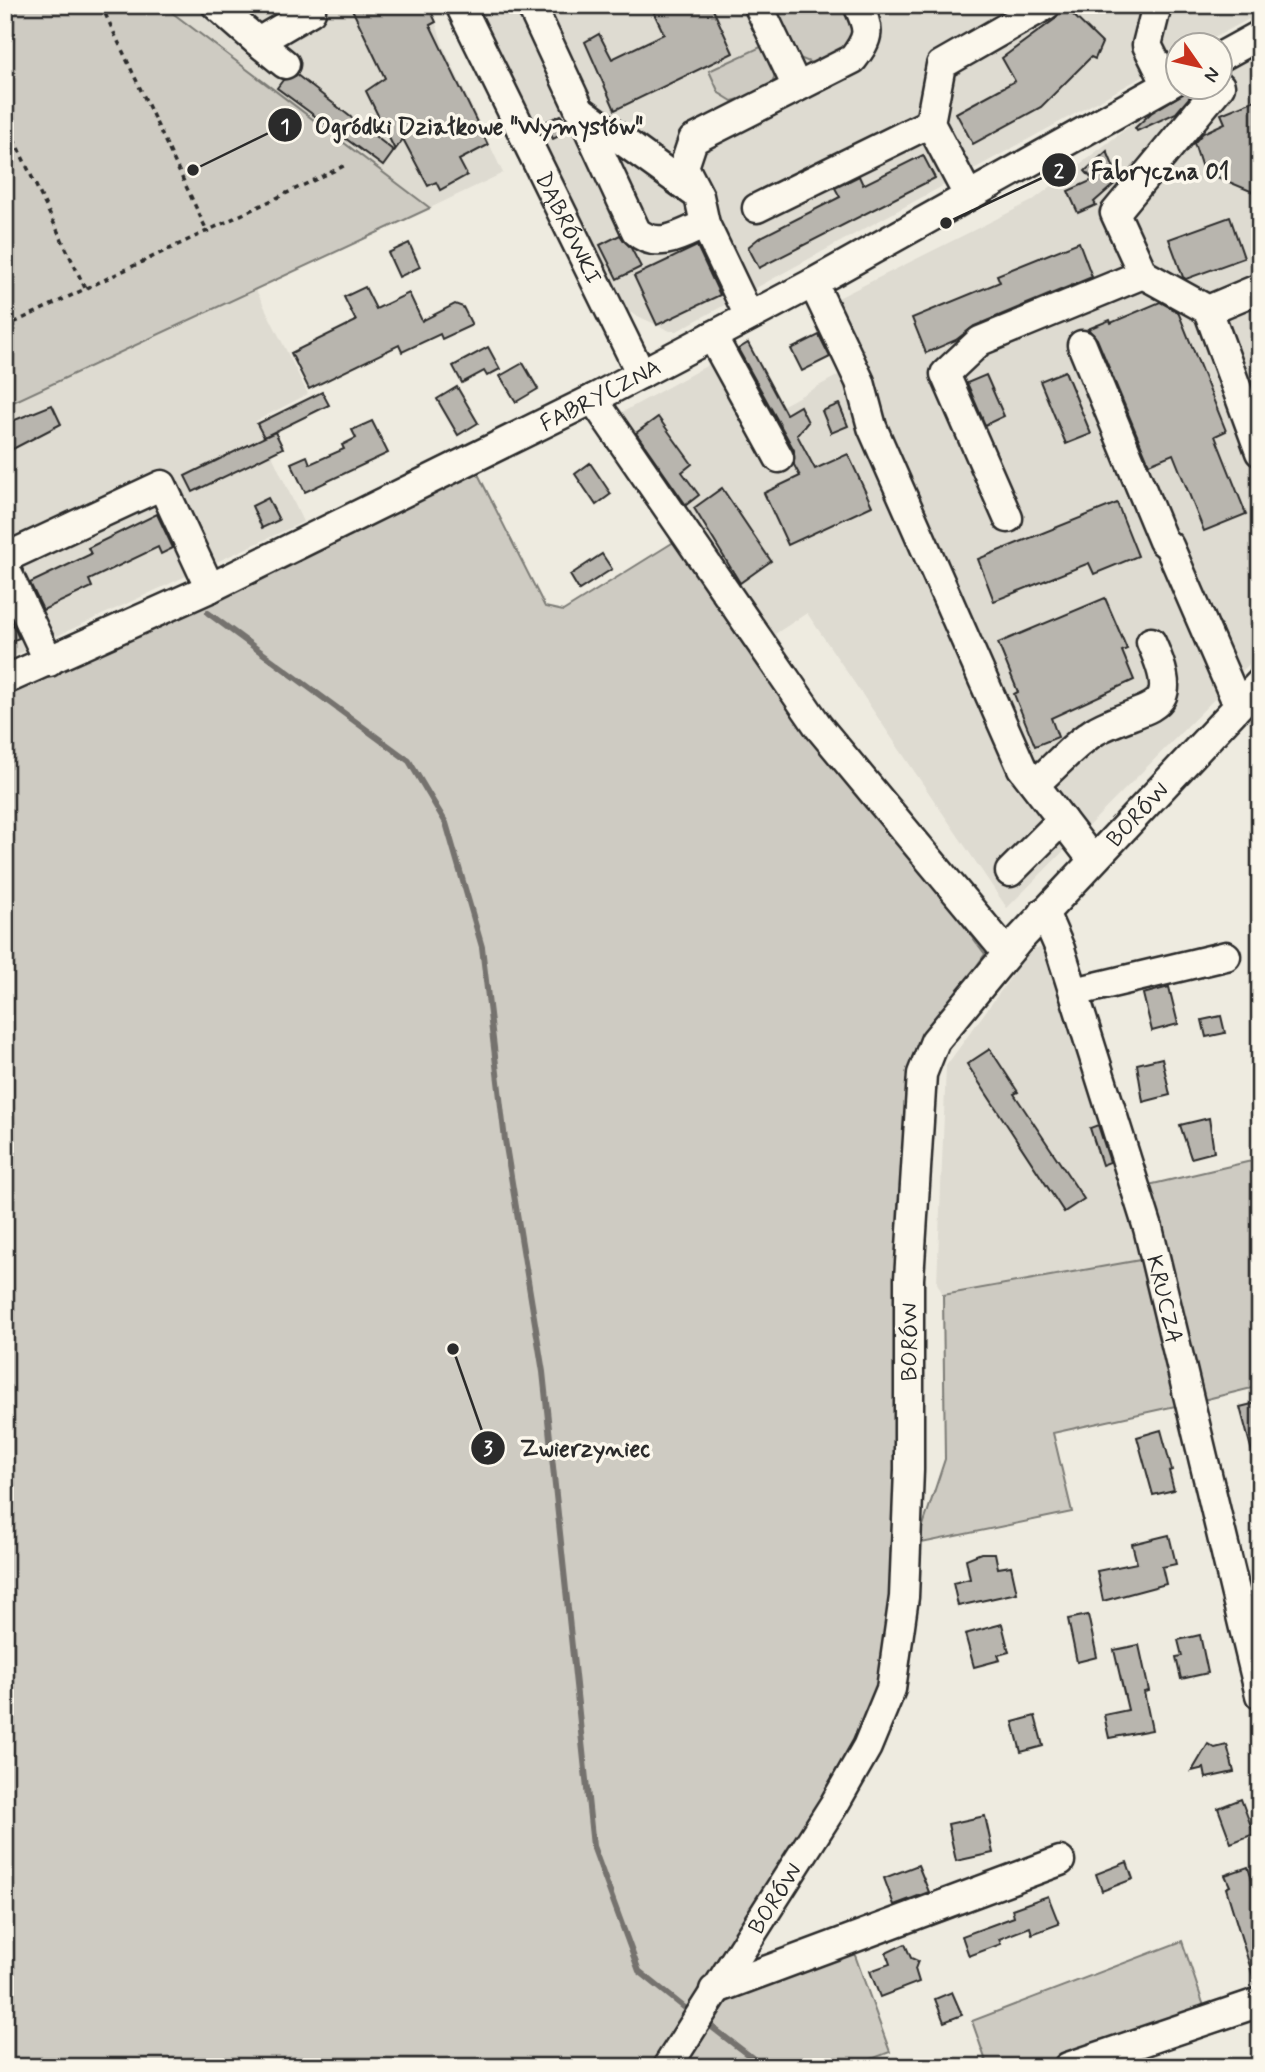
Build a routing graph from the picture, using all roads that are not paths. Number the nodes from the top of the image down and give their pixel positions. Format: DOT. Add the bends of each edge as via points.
graph roads {
  1 [pos="216,5"];
  2 [pos="310,5"];
  3 [pos="460,5"];
  4 [pos="531,5"];
  5 [pos="858,5"];
  6 [pos="1046,5"];
  7 [pos="1157,5"];
  8 [pos="760,9"];
  9 [pos="1260,35"];
  10 [pos="258,42"];
  11 [pos="1234,49"];
  12 [pos="285,64"];
  13 [pos="1164,70"];
  14 [pos="1164,86"];
  15 [pos="797,87"];
  16 [pos="1207,102"];
  17 [pos="577,109"];
  18 [pos="930,123"];
  19 [pos="968,195"];
  20 [pos="699,196"];
  21 [pos="757,208"];
  22 [pos="705,224"];
  23 [pos="1143,274"];
  24 [pos="813,282"];
  25 [pos="1260,288"];
  26 [pos="1208,310"];
  27 [pos="749,316"];
  28 [pos="712,336"];
  29 [pos="1082,345"];
  30 [pos="641,374"];
  31 [pos="593,399"];
  32 [pos="1260,452"];
  33 [pos="779,458"];
  34 [pos="1007,518"];
  35 [pos="5,558"];
  36 [pos="5,568"];
  37 [pos="210,588"];
  38 [pos="1151,642"];
  39 [pos="49,662"];
  40 [pos="5,680"];
  41 [pos="1260,683"];
  42 [pos="1238,705"];
  43 [pos="1035,785"];
  44 [pos="1062,820"];
  45 [pos="1092,859"];
  46 [pos="1010,872"];
  47 [pos="1044,912"];
  48 [pos="1007,953"];
  49 [pos="1226,956"];
  50 [pos="1074,992"];
  51 [pos="1252,1628"];
  52 [pos="1260,1695"];
  53 [pos="1060,1861"];
  54 [pos="714,1990"];
  55 [pos="1260,2002"];
  56 [pos="667,2067"];
  57 [pos="1068,2067"];
  1 -- 10 [label="street"];
  2 -- 10 [label="street" via="311,11"];
  3 -- 30 [label="street, DĄBRÓWKI"];
  4 -- 17 [label="street"];
  5 -- 15 [label="street" via="869,28 865,43 853,59"];
  6 -- 18 [label="street" via="941,65"];
  7 -- 13 [label="street" via="1147,45"];
  8 -- 15 [label="street"];
  9 -- 11 [label="street"];
  10 -- 12 [label="street"];
  14 -- 19 [label="street, FABRYCZNA"];
  15 -- 20 [label="street" via="693,140 684,167"];
  16 -- 23 [label="street" via="1115,213"];
  17 -- 20 [label="street"];
  17 -- 22 [label="street" via="629,218 645,240 671,239"];
  18 -- 19 [label="street"];
  18 -- 21 [label="street"];
  19 -- 24 [label="street, FABRYCZNA"];
  20 -- 22 [label="street"];
  22 -- 27 [label="street"];
  23 -- 26 [label="street"];
  23 -- 34 [label="street" via="980,341 945,374"];
  24 -- 27 [label="street, FABRYCZNA"];
  24 -- 43 [label="street" via="860,382 872,427 1022,768"];
  25 -- 26 [label="street"];
  26 -- 32 [label="street"];
  27 -- 28 [label="street, FABRYCZNA"];
  28 -- 30 [label="street, FABRYCZNA"];
  28 -- 33 [label="street"];
  29 -- 42 [label="street" via="1163,541"];
  30 -- 31 [label="street, FABRYCZNA"];
  31 -- 37 [label="street, FABRYCZNA"];
  31 -- 48 [label="street" via="818,726"];
  35 -- 37 [label="street" via="162,485"];
  36 -- 39 [label="street"];
  37 -- 39 [label="street, FABRYCZNA"];
  38 -- 43 [label="street" via="1166,675 1165,690 1154,706 1095,731"];
  39 -- 40 [label="street, FABRYCZNA"];
  41 -- 42 [label="street, BORÓW"];
  42 -- 45 [label="street, BORÓW"];
  43 -- 44 [label="street"];
  44 -- 45 [label="street"];
  44 -- 46 [label="street"];
  45 -- 47 [label="street, BORÓW"];
  47 -- 48 [label="street, BORÓW"];
  47 -- 50 [label="street, KRUCZA"];
  48 -- 54 [label="street, BORÓW" via="935,1041 922,1074 909,1279 904,1597 891,1689 867,1747 835,1803"];
  49 -- 50 [label="street"];
  50 -- 51 [label="street, KRUCZA" via="1148,1228"];
  51 -- 52 [label="street, KRUCZA"];
  53 -- 54 [label="street"];
  54 -- 56 [label="street, BORÓW"];
  55 -- 57 [label="street"];
}
